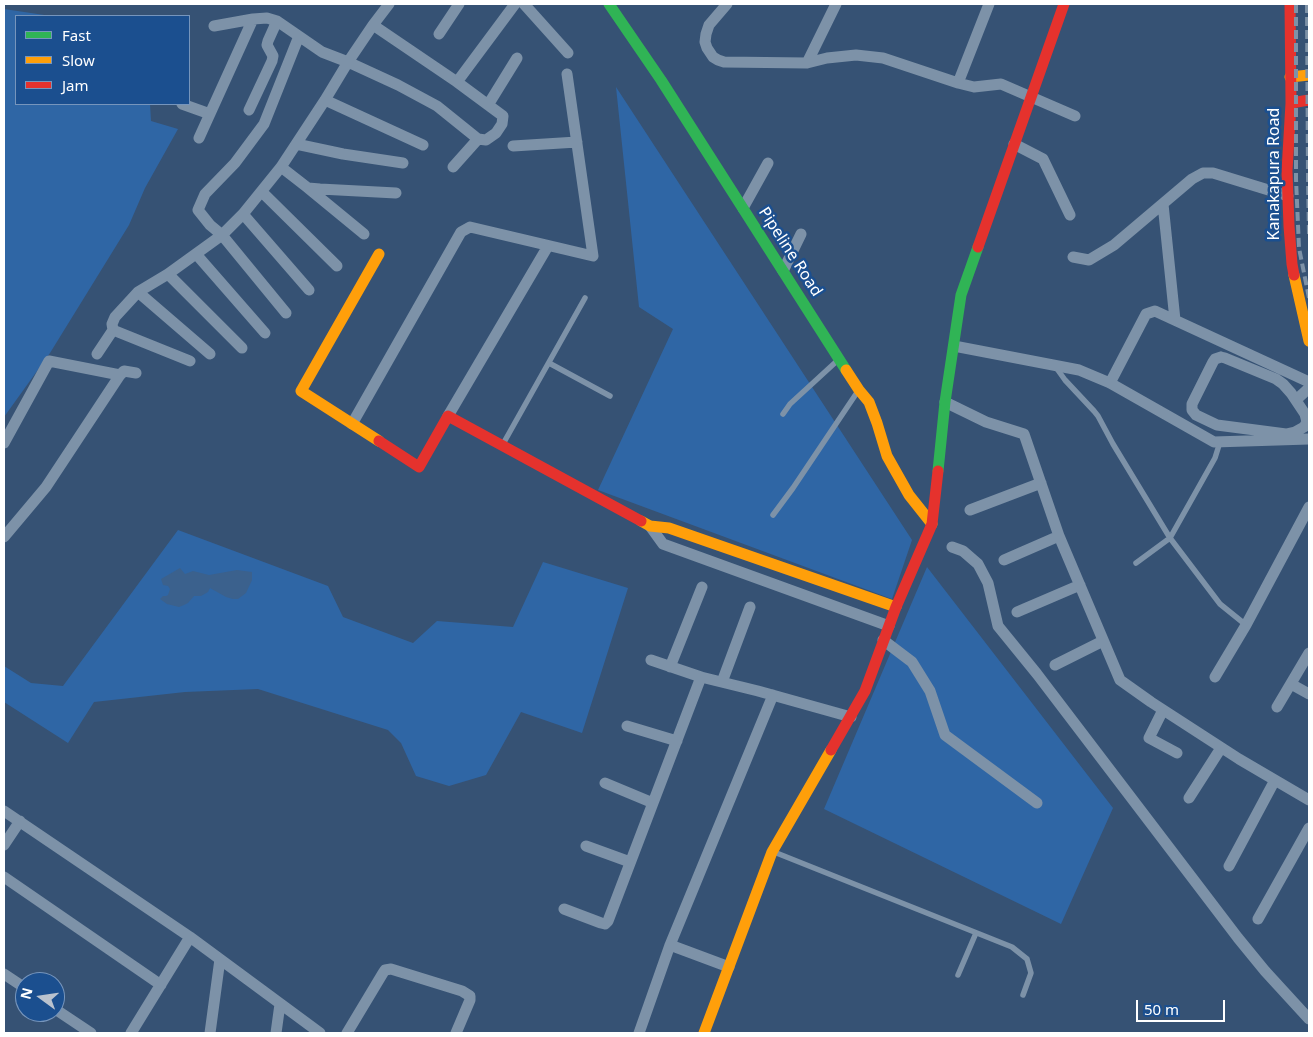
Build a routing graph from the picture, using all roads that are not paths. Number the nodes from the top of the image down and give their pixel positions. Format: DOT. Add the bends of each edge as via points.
graph roads {
  1 [pos="389,4"];
  2 [pos="460,4"];
  3 [pos="516,4"];
  4 [pos="524,4"];
  5 [pos="609,4"];
  6 [pos="727,4"];
  7 [pos="836,4"];
  8 [pos="989,4"];
  9 [pos="1064,4"];
  10 [pos="1290,4"];
  11 [pos="254,19"];
  12 [pos="276,21"];
  13 [pos="373,25"];
  14 [pos="214,26"];
  15 [pos="439,34"];
  16 [pos="299,36"];
  17 [pos="568,53"];
  18 [pos="517,58"];
  19 [pos="348,62"];
  20 [pos="807,63"];
  21 [pos="567,74"];
  22 [pos="1309,75"];
  23 [pos="1290,77"];
  24 [pos="457,82"];
  25 [pos="958,83"];
  26 [pos="1031,98"];
  27 [pos="325,100"];
  28 [pos="1309,100"];
  29 [pos="1291,103"];
  30 [pos="185,105"];
  31 [pos="488,105"];
  32 [pos="249,110"];
  33 [pos="210,114"];
  34 [pos="1075,116"];
  35 [pos="198,138"];
  36 [pos="478,139"];
  37 [pos="577,142"];
  38 [pos="296,144"];
  39 [pos="1014,144"];
  40 [pos="422,145"];
  41 [pos="513,146"];
  42 [pos="402,163"];
  43 [pos="768,163"];
  44 [pos="281,167"];
  45 [pos="453,168"];
  46 [pos="308,188"];
  47 [pos="262,192"];
  48 [pos="396,193"];
  49 [pos="1288,196"];
  50 [pos="1164,204"];
  51 [pos="743,208"];
  52 [pos="243,214"];
  53 [pos="1070,215"];
  54 [pos="364,234"];
  55 [pos="801,234"];
  56 [pos="222,235"];
  57 [pos="548,246"];
  58 [pos="196,254"];
  59 [pos="379,254"];
  60 [pos="1073,257"];
  61 [pos="338,266"];
  62 [pos="783,271"];
  63 [pos="168,274"];
  64 [pos="309,290"];
  65 [pos="138,292"];
  66 [pos="585,298"];
  67 [pos="286,313"];
  68 [pos="1175,320"];
  69 [pos="114,330"];
  70 [pos="265,333"];
  71 [pos="1309,341"];
  72 [pos="954,346"];
  73 [pos="242,348"];
  74 [pos="97,354"];
  75 [pos="210,354"];
  76 [pos="839,358"];
  77 [pos="190,360"];
  78 [pos="549,363"];
  79 [pos="1054,364"];
  80 [pos="136,373"];
  81 [pos="120,375"];
  82 [pos="1309,382"];
  83 [pos="1110,383"];
  84 [pos="1309,388"];
  85 [pos="859,390"];
  86 [pos="610,396"];
  87 [pos="1296,400"];
  88 [pos="944,402"];
  89 [pos="783,414"];
  90 [pos="448,416"];
  91 [pos="352,424"];
  92 [pos="1217,425"];
  93 [pos="1309,440"];
  94 [pos="1217,442"];
  95 [pos="4,443"];
  96 [pos="502,445"];
  97 [pos="1041,483"];
  98 [pos="1309,507"];
  99 [pos="970,510"];
  100 [pos="773,514"];
  101 [pos="932,524"];
  102 [pos="650,526"];
  103 [pos="4,536"];
  104 [pos="1059,536"];
  105 [pos="1170,538"];
  106 [pos="952,547"];
  107 [pos="1004,560"];
  108 [pos="1136,563"];
  109 [pos="1080,585"];
  110 [pos="702,587"];
  111 [pos="750,607"];
  112 [pos="896,607"];
  113 [pos="1017,612"];
  114 [pos="1246,625"];
  115 [pos="889,626"];
  116 [pos="883,640"];
  117 [pos="1104,641"];
  118 [pos="1309,653"];
  119 [pos="651,660"];
  120 [pos="1055,665"];
  121 [pos="670,667"];
  122 [pos="701,677"];
  123 [pos="1215,677"];
  124 [pos="722,682"];
  125 [pos="1291,684"];
  126 [pos="1309,694"];
  127 [pos="773,695"];
  128 [pos="1277,707"];
  129 [pos="1163,710"];
  130 [pos="851,718"];
  131 [pos="628,726"];
  132 [pos="676,741"];
  133 [pos="1221,748"];
  134 [pos="1177,753"];
  135 [pos="1275,780"];
  136 [pos="605,783"];
  137 [pos="1189,798"];
  138 [pos="1309,800"];
  139 [pos="653,803"];
  140 [pos="1037,803"];
  141 [pos="4,810"];
  142 [pos="20,821"];
  143 [pos="1309,828"];
  144 [pos="4,845"];
  145 [pos="586,846"];
  146 [pos="772,852"];
  147 [pos="630,862"];
  148 [pos="1229,866"];
  149 [pos="4,877"];
  150 [pos="564,909"];
  151 [pos="1258,919"];
  152 [pos="976,933"];
  153 [pos="190,937"];
  154 [pos="670,945"];
  155 [pos="220,959"];
  156 [pos="729,967"];
  157 [pos="4,974"];
  158 [pos="958,975"];
  159 [pos="15,981"];
  160 [pos="161,985"];
  161 [pos="1023,996"];
  162 [pos="280,1004"];
  163 [pos="65,1015"];
  164 [pos="1309,1019"];
  165 [pos="91,1033"];
  166 [pos="131,1033"];
  167 [pos="210,1033"];
  168 [pos="276,1033"];
  169 [pos="320,1033"];
  170 [pos="347,1033"];
  171 [pos="456,1033"];
  172 [pos="640,1033"];
  173 [pos="704,1033"];
  1 -- 13 [label="street"];
  2 -- 15 [label="street"];
  3 -- 24 [label="street"];
  4 -- 17 [label="street"];
  5 -- 51 [label="main road, Pipeline Road"];
  6 -- 20 [label="street" via="709,25 706,34 705,42 712,57 724,62"];
  7 -- 20 [label="street"];
  8 -- 25 [label="street"];
  9 -- 26 [label="main road"];
  10 -- 23 [label="main road, Kanakapura Road"];
  11 -- 12 [label="street"];
  11 -- 14 [label="street"];
  11 -- 33 [label="street"];
  12 -- 16 [label="street"];
  12 -- 32 [label="street" via="267,45 273,56 272,62"];
  13 -- 19 [label="street"];
  13 -- 24 [label="street"];
  16 -- 19 [label="street" via="322,52"];
  16 -- 56 [label="street" via="264,124 235,163 206,194 198,210"];
  18 -- 31 [label="street"];
  19 -- 27 [label="street"];
  19 -- 36 [label="street" via="437,106"];
  20 -- 25 [label="street" via="856,55 883,58"];
  21 -- 37 [label="street"];
  22 -- 23 [label="main road"];
  23 -- 29 [label="main road, Kanakapura Road"];
  24 -- 31 [label="street"];
  25 -- 26 [label="street" via="974,87 1001,84"];
  26 -- 34 [label="street"];
  26 -- 39 [label="main road"];
  27 -- 38 [label="street"];
  27 -- 40 [label="street"];
  28 -- 29 [label="main road"];
  29 -- 49 [label="main road, Kanakapura Road"];
  30 -- 33 [label="street"];
  31 -- 36 [label="street" via="503,116 502,124 486,140"];
  33 -- 35 [label="street"];
  36 -- 45 [label="street"];
  37 -- 41 [label="street"];
  37 -- 57 [label="street" via="593,256"];
  38 -- 42 [label="street"];
  38 -- 44 [label="street"];
  39 -- 53 [label="street" via="1043,158"];
  39 -- 72 [label="main road" via="961,295"];
  43 -- 51 [label="street"];
  44 -- 46 [label="street"];
  44 -- 47 [label="street"];
  46 -- 48 [label="street"];
  46 -- 54 [label="street"];
  47 -- 52 [label="street"];
  47 -- 61 [label="street"];
  49 -- 50 [label="street" via="1213,172 1192,179"];
  49 -- 71 [label="main road, Kanakapura Road" via="1292,264"];
  50 -- 60 [label="street" via="1114,245 1089,260"];
  50 -- 68 [label="street"];
  51 -- 62 [label="main road, Pipeline Road"];
  52 -- 56 [label="street"];
  52 -- 64 [label="street"];
  55 -- 62 [label="street"];
  56 -- 58 [label="street"];
  56 -- 67 [label="street"];
  57 -- 90 [label="street"];
  57 -- 91 [label="street" via="470,227 460,232"];
  58 -- 63 [label="street"];
  58 -- 70 [label="street"];
  59 -- 91 [label="main road" via="301,391"];
  62 -- 76 [label="main road, Pipeline Road"];
  63 -- 65 [label="street"];
  63 -- 73 [label="street"];
  65 -- 69 [label="street" via="115,317"];
  65 -- 75 [label="street"];
  66 -- 78 [label="lane"];
  68 -- 82 [label="street"];
  68 -- 83 [label="street" via="1155,311 1146,314"];
  69 -- 74 [label="street"];
  69 -- 77 [label="street"];
  72 -- 79 [label="street"];
  72 -- 88 [label="main road"];
  76 -- 85 [label="main road, Pipeline Road"];
  76 -- 89 [label="lane"];
  78 -- 86 [label="lane"];
  78 -- 96 [label="lane"];
  79 -- 83 [label="street"];
  79 -- 105 [label="lane" via="1098,416"];
  80 -- 81 [label="street" via="124,371"];
  81 -- 95 [label="street" via="49,361"];
  81 -- 103 [label="street" via="46,487"];
  83 -- 94 [label="street"];
  84 -- 87 [label="street"];
  85 -- 100 [label="lane"];
  85 -- 101 [label="main road, Pipeline Road" via="872,408 887,456 909,495"];
  87 -- 92 [label="street" via="1306,414 1307,422 1295,432 1286,434"];
  87 -- 92 [label="street" via="1276,380 1218,358 1192,404 1196,415"];
  88 -- 97 [label="street" via="986,422 1024,434"];
  88 -- 101 [label="main road"];
  90 -- 91 [label="main road" via="419,467"];
  90 -- 96 [label="main road"];
  92 -- 94 [label="street"];
  93 -- 94 [label="street"];
  94 -- 105 [label="lane" via="1215,458"];
  96 -- 102 [label="main road"];
  97 -- 99 [label="street"];
  97 -- 104 [label="street"];
  98 -- 114 [label="street"];
  101 -- 112 [label="main road"];
  102 -- 112 [label="main road" via="669,528"];
  102 -- 115 [label="street" via="663,544"];
  104 -- 107 [label="street"];
  104 -- 109 [label="street"];
  105 -- 108 [label="lane"];
  105 -- 114 [label="lane" via="1220,604"];
  106 -- 164 [label="street" via="963,551 978,564 988,583 998,626 1238,938"];
  109 -- 113 [label="street"];
  109 -- 117 [label="street"];
  110 -- 121 [label="street"];
  111 -- 124 [label="street"];
  112 -- 115 [label="main road"];
  114 -- 123 [label="street"];
  115 -- 116 [label="main road"];
  116 -- 130 [label="main road" via="865,691"];
  116 -- 140 [label="street" via="912,662 930,691 945,736"];
  117 -- 120 [label="street"];
  117 -- 129 [label="street" via="1120,680"];
  118 -- 125 [label="street"];
  119 -- 121 [label="street"];
  121 -- 122 [label="street"];
  122 -- 124 [label="street"];
  122 -- 132 [label="street"];
  124 -- 127 [label="street"];
  125 -- 126 [label="street"];
  125 -- 128 [label="street"];
  127 -- 130 [label="street"];
  127 -- 154 [label="street"];
  129 -- 133 [label="street"];
  129 -- 134 [label="street" via="1149,738"];
  130 -- 146 [label="main road"];
  131 -- 132 [label="street"];
  132 -- 139 [label="street"];
  133 -- 135 [label="street"];
  133 -- 137 [label="street"];
  135 -- 138 [label="street"];
  135 -- 148 [label="street"];
  136 -- 139 [label="street"];
  139 -- 147 [label="street"];
  141 -- 142 [label="street"];
  142 -- 144 [label="street"];
  142 -- 153 [label="street"];
  143 -- 151 [label="street"];
  145 -- 147 [label="street"];
  146 -- 152 [label="lane"];
  146 -- 156 [label="main road"];
  147 -- 150 [label="street" via="608,922 604,924"];
  149 -- 160 [label="street"];
  152 -- 158 [label="lane"];
  152 -- 161 [label="lane" via="1012,948 1027,959 1031,973"];
  153 -- 155 [label="street"];
  153 -- 160 [label="street"];
  154 -- 156 [label="street"];
  154 -- 172 [label="street"];
  155 -- 162 [label="street"];
  155 -- 167 [label="street"];
  156 -- 173 [label="main road"];
  157 -- 159 [label="street"];
  160 -- 166 [label="street"];
  162 -- 168 [label="street"];
  162 -- 169 [label="street"];
  163 -- 165 [label="street"];
  170 -- 171 [label="street" via="385,970 391,969 470,996"];
}
